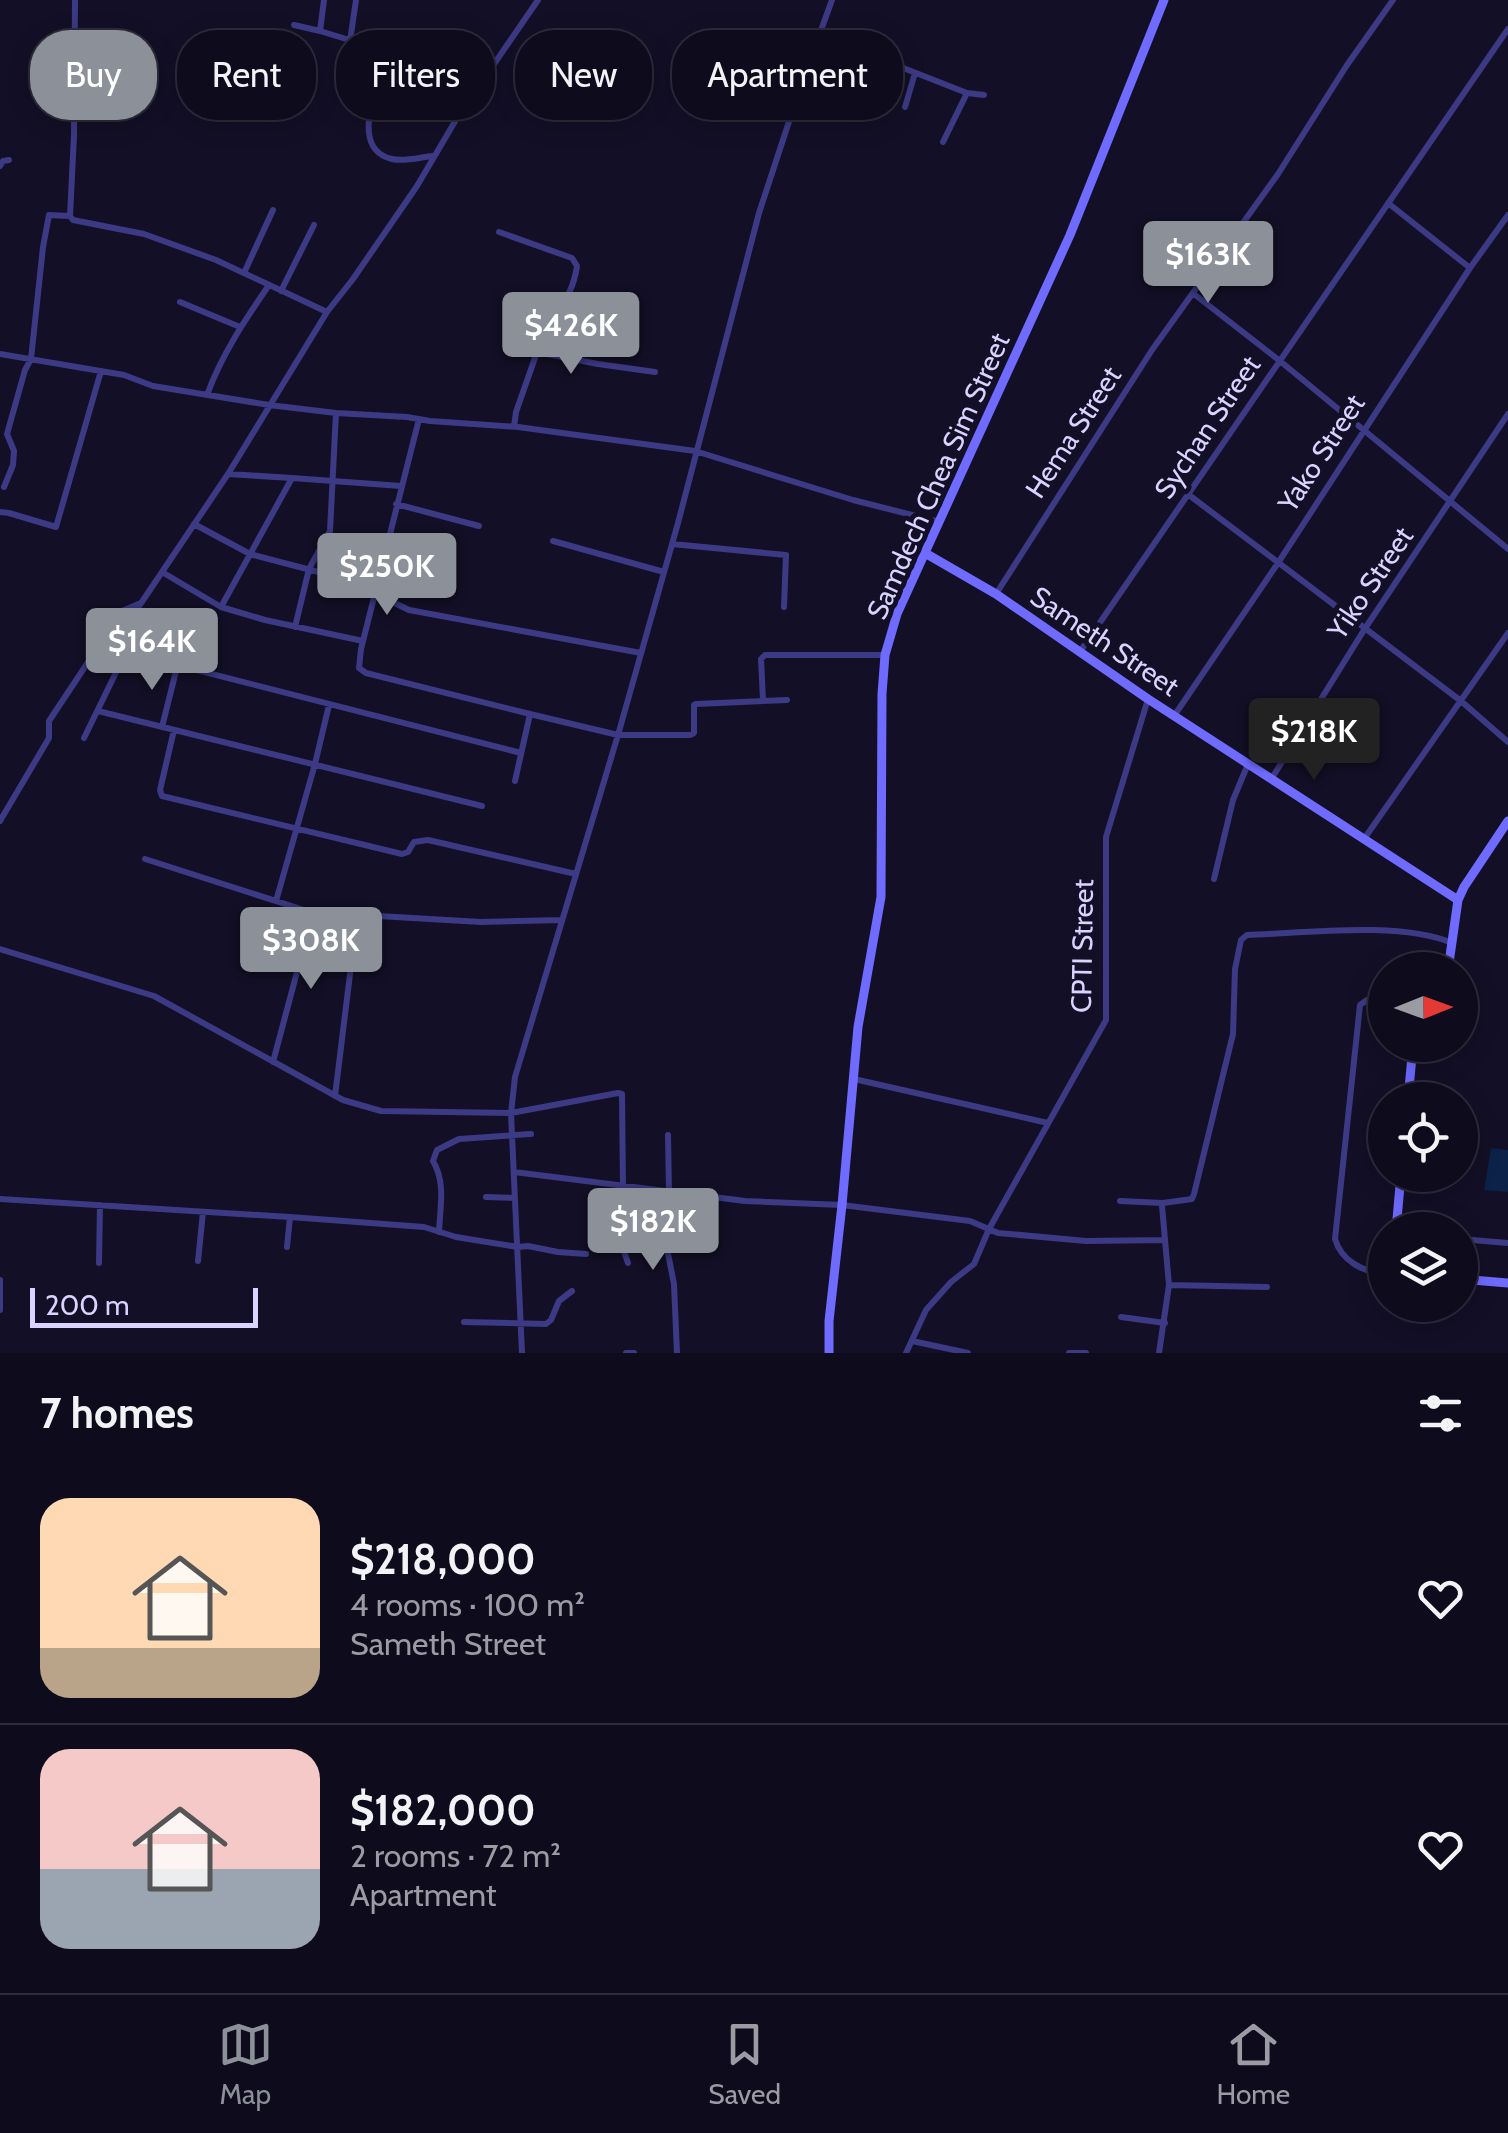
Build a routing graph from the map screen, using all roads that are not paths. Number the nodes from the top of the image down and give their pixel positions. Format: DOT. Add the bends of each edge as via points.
graph roads {
  1 [pos="75,0"];
  2 [pos="324,0"];
  3 [pos="356,0"];
  4 [pos="538,0"];
  5 [pos="832,0"];
  6 [pos="1164,0"];
  7 [pos="1394,0"];
  8 [pos="294,25"];
  9 [pos="1508,29"];
  10 [pos="352,30"];
  11 [pos="821,30"];
  12 [pos="320,31"];
  13 [pos="336,36"];
  14 [pos="495,65"];
  15 [pos="903,68"];
  16 [pos="916,73"];
  17 [pos="967,93"];
  18 [pos="984,95"];
  19 [pos="905,107"];
  20 [pos="369,120"];
  21 [pos="458,120"];
  22 [pos="791,120"];
  23 [pos="944,142"];
  24 [pos="434,156"];
  25 [pos="9,160"];
  26 [pos="0,166"];
  27 [pos="1388,203"];
  28 [pos="273,210"];
  29 [pos="1508,215"];
  30 [pos="70,216"];
  31 [pos="314,225"];
  32 [pos="499,232"];
  33 [pos="1470,268"];
  34 [pos="244,273"];
  35 [pos="269,285"];
  36 [pos="282,290"];
  37 [pos="1194,294"];
  38 [pos="180,302"];
  39 [pos="328,312"];
  40 [pos="240,326"];
  41 [pos="537,352"];
  42 [pos="0,354"];
  43 [pos="31,359"];
  44 [pos="1280,361"];
  45 [pos="101,371"];
  46 [pos="655,372"];
  47 [pos="207,395"];
  48 [pos="269,405"];
  49 [pos="336,413"];
  50 [pos="1508,414"];
  51 [pos="418,419"];
  52 [pos="514,427"];
  53 [pos="1362,430"];
  54 [pos="695,451"];
  55 [pos="228,474"];
  56 [pos="292,478"];
  57 [pos="332,481"];
  58 [pos="401,486"];
  59 [pos="4,487"];
  60 [pos="1188,495"];
  61 [pos="1450,502"];
  62 [pos="396,504"];
  63 [pos="0,512"];
  64 [pos="940,522"];
  65 [pos="194,524"];
  66 [pos="479,526"];
  67 [pos="553,542"];
  68 [pos="672,544"];
  69 [pos="1508,549"];
  70 [pos="926,553"];
  71 [pos="250,554"];
  72 [pos="1278,562"];
  73 [pos="309,569"];
  74 [pos="162,572"];
  75 [pos="664,572"];
  76 [pos="375,593"];
  77 [pos="996,594"];
  78 [pos="142,602"];
  79 [pos="220,607"];
  80 [pos="784,607"];
  81 [pos="294,627"];
  82 [pos="1364,630"];
  83 [pos="1508,633"];
  84 [pos="363,642"];
  85 [pos="126,652"];
  86 [pos="1080,653"];
  87 [pos="641,654"];
  88 [pos="885,656"];
  89 [pos="178,667"];
  90 [pos="1148,699"];
  91 [pos="763,700"];
  92 [pos="788,700"];
  93 [pos="1461,701"];
  94 [pos="329,705"];
  95 [pos="98,711"];
  96 [pos="530,714"];
  97 [pos="1174,716"];
  98 [pos="162,728"];
  99 [pos="174,730"];
  100 [pos="618,735"];
  101 [pos="84,738"];
  102 [pos="1508,742"];
  103 [pos="521,753"];
  104 [pos="315,764"];
  105 [pos="1248,764"];
  106 [pos="1272,778"];
  107 [pos="515,781"];
  108 [pos="482,806"];
  109 [pos="0,821"];
  110 [pos="1508,821"];
  111 [pos="295,830"];
  112 [pos="1364,840"];
  113 [pos="145,859"];
  114 [pos="576,874"];
  115 [pos="1214,879"];
  116 [pos="1458,900"];
  117 [pos="276,901"];
  118 [pos="313,912"];
  119 [pos="562,920"];
  120 [pos="1452,942"];
  121 [pos="0,948"];
  122 [pos="1451,952"];
  123 [pos="351,966"];
  124 [pos="1368,1000"];
  125 [pos="273,1062"];
  126 [pos="852,1079"];
  127 [pos="335,1096"];
  128 [pos="512,1113"];
  129 [pos="1048,1123"];
  130 [pos="531,1134"];
  131 [pos="512,1135"];
  132 [pos="668,1135"];
  133 [pos="514,1172"];
  134 [pos="624,1186"];
  135 [pos="658,1192"];
  136 [pos="670,1192"];
  137 [pos="486,1197"];
  138 [pos="516,1198"];
  139 [pos="0,1200"];
  140 [pos="1120,1201"];
  141 [pos="1163,1203"];
  142 [pos="842,1205"];
  143 [pos="100,1206"];
  144 [pos="202,1212"];
  145 [pos="290,1217"];
  146 [pos="989,1229"];
  147 [pos="664,1231"];
  148 [pos="439,1232"];
  149 [pos="1165,1240"];
  150 [pos="1478,1240"];
  151 [pos="1508,1243"];
  152 [pos="288,1247"];
  153 [pos="518,1247"];
  154 [pos="586,1254"];
  155 [pos="198,1261"];
  156 [pos="99,1262"];
  157 [pos="628,1263"];
  158 [pos="1368,1269"];
  159 [pos="0,1280"];
  160 [pos="1478,1281"];
  161 [pos="1508,1283"];
  162 [pos="1169,1284"];
  163 [pos="1267,1287"];
  164 [pos="572,1291"];
  165 [pos="0,1310"];
  166 [pos="1121,1318"];
  167 [pos="464,1322"];
  168 [pos="1165,1323"];
  169 [pos="521,1324"];
  170 [pos="912,1341"];
  171 [pos="522,1353"];
  172 [pos="626,1353"];
  173 [pos="634,1353"];
  174 [pos="677,1353"];
  175 [pos="828,1353"];
  176 [pos="906,1353"];
  177 [pos="968,1353"];
  178 [pos="1069,1353"];
  179 [pos="1086,1353"];
  180 [pos="1159,1353"];
  1 -- 30 [label="street"];
  2 -- 12 [label="street"];
  3 -- 10 [label="street"];
  4 -- 14 [label="street"];
  5 -- 11 [label="street"];
  6 -- 64 [label="street, Samdech Chea Sim Street" via="1070,235"];
  7 -- 37 [label="street, Hema Street"];
  8 -- 12 [label="street"];
  9 -- 27 [label="street, Sychan Street"];
  12 -- 13 [label="street"];
  15 -- 16 [label="street"];
  16 -- 17 [label="street"];
  16 -- 19 [label="street"];
  17 -- 18 [label="street"];
  17 -- 23 [label="street"];
  20 -- 24 [label="street" via="376,149 391,159"];
  21 -- 24 [label="street"];
  22 -- 54 [label="street"];
  24 -- 39 [label="street"];
  25 -- 26 [label="street"];
  27 -- 33 [label="street"];
  27 -- 44 [label="street, Sychan Street"];
  28 -- 34 [label="street"];
  29 -- 33 [label="street, Yako Street"];
  30 -- 34 [label="street" via="144,234"];
  30 -- 43 [label="street" via="49,215"];
  31 -- 36 [label="street"];
  32 -- 41 [label="street" via="572,258 577,266 568,298"];
  33 -- 53 [label="street, Yako Street"];
  34 -- 35 [label="street"];
  35 -- 36 [label="street"];
  35 -- 40 [label="street"];
  36 -- 39 [label="street"];
  37 -- 44 [label="street"];
  37 -- 77 [label="street, Hema Street"];
  38 -- 40 [label="street"];
  39 -- 48 [label="street"];
  40 -- 47 [label="street"];
  41 -- 46 [label="street"];
  41 -- 52 [label="street"];
  42 -- 43 [label="street"];
  43 -- 45 [label="street"];
  43 -- 59 [label="street" via="8,429 14,452"];
  44 -- 53 [label="street"];
  44 -- 60 [label="street, Sychan Street"];
  45 -- 47 [label="street"];
  45 -- 63 [label="street" via="56,527"];
  47 -- 48 [label="street"];
  48 -- 49 [label="street"];
  48 -- 55 [label="street"];
  49 -- 51 [label="street"];
  49 -- 57 [label="street"];
  50 -- 61 [label="street, Yiko Street"];
  51 -- 52 [label="street"];
  51 -- 58 [label="street"];
  52 -- 54 [label="street"];
  53 -- 61 [label="street"];
  53 -- 72 [label="street, Yako Street"];
  54 -- 64 [label="street"];
  54 -- 68 [label="street"];
  55 -- 56 [label="street"];
  55 -- 65 [label="street"];
  56 -- 57 [label="street"];
  56 -- 71 [label="street"];
  57 -- 58 [label="street"];
  57 -- 73 [label="street" via="330,532"];
  58 -- 62 [label="street"];
  60 -- 72 [label="street"];
  60 -- 86 [label="street, Sychan Street"];
  61 -- 69 [label="street"];
  61 -- 82 [label="street, Yiko Street"];
  62 -- 66 [label="street"];
  62 -- 76 [label="street"];
  64 -- 70 [label="street, Samdech Chea Sim Street"];
  65 -- 71 [label="street"];
  65 -- 74 [label="street"];
  67 -- 75 [label="street"];
  68 -- 75 [label="street"];
  68 -- 80 [label="street" via="784,554"];
  70 -- 77 [label="street, Sameth Street"];
  70 -- 88 [label="street, Samdech Chea Sim Street"];
  71 -- 73 [label="street"];
  71 -- 79 [label="street"];
  72 -- 82 [label="street"];
  72 -- 97 [label="street, Yako Street"];
  73 -- 76 [label="street"];
  73 -- 81 [label="street"];
  74 -- 78 [label="street"];
  74 -- 79 [label="street"];
  75 -- 87 [label="street"];
  76 -- 84 [label="street"];
  76 -- 87 [label="street" via="409,610"];
  77 -- 86 [label="street, Sameth Street"];
  78 -- 85 [label="street" via="124,634"];
  78 -- 109 [label="street" via="122,611 48,720 49,738"];
  79 -- 81 [label="street"];
  81 -- 84 [label="street"];
  82 -- 93 [label="street"];
  82 -- 106 [label="street, Yiko Street"];
  83 -- 93 [label="street"];
  84 -- 96 [label="street" via="359,668 366,673"];
  85 -- 89 [label="street"];
  85 -- 95 [label="street"];
  86 -- 90 [label="street, Sameth Street"];
  87 -- 100 [label="street"];
  88 -- 91 [label="street" via="765,654"];
  88 -- 126 [label="street, Samdech Chea Sim Street" via="881,896"];
  89 -- 94 [label="street"];
  89 -- 98 [label="street"];
  90 -- 97 [label="street, Sameth Street"];
  90 -- 129 [label="street, CPTI Street" via="1106,837 1106,1020"];
  91 -- 92 [label="street"];
  91 -- 100 [label="street" via="696,704 690,735"];
  93 -- 102 [label="street"];
  93 -- 112 [label="street"];
  94 -- 103 [label="street"];
  94 -- 104 [label="street"];
  95 -- 98 [label="street"];
  95 -- 101 [label="street"];
  96 -- 100 [label="street"];
  96 -- 103 [label="street"];
  97 -- 105 [label="street, Sameth Street"];
  98 -- 99 [label="street"];
  99 -- 104 [label="street"];
  99 -- 111 [label="street" via="162,796"];
  100 -- 114 [label="street"];
  103 -- 107 [label="street"];
  104 -- 108 [label="street"];
  104 -- 111 [label="street"];
  105 -- 106 [label="street, Sameth Street"];
  105 -- 115 [label="street" via="1232,800"];
  106 -- 112 [label="street, Sameth Street"];
  110 -- 116 [label="street"];
  111 -- 114 [label="street" via="402,854 428,840"];
  111 -- 117 [label="street"];
  112 -- 116 [label="street, Sameth Street"];
  113 -- 117 [label="street"];
  114 -- 119 [label="street"];
  116 -- 120 [label="street"];
  117 -- 118 [label="street"];
  118 -- 119 [label="street"];
  118 -- 125 [label="street"];
  119 -- 128 [label="street" via="514,1078"];
  120 -- 122 [label="street"];
  120 -- 141 [label="street" via="1389,931 1246,935 1235,969 1233,1034 1194,1194 1188,1201"];
  121 -- 125 [label="street" via="154,996"];
  123 -- 127 [label="street"];
  124 -- 158 [label="street" via="1360,1005 1335,1239 1344,1257"];
  125 -- 127 [label="street"];
  126 -- 129 [label="street"];
  126 -- 142 [label="street, Samdech Chea Sim Street"];
  127 -- 128 [label="street" via="381,1111"];
  128 -- 131 [label="street"];
  128 -- 134 [label="street" via="622,1094"];
  129 -- 146 [label="street, CPTI Street"];
  130 -- 131 [label="street"];
  131 -- 133 [label="street"];
  131 -- 148 [label="street" via="459,1140 438,1150 433,1160 442,1186"];
  132 -- 136 [label="street"];
  133 -- 134 [label="street"];
  133 -- 138 [label="street"];
  134 -- 135 [label="street"];
  135 -- 136 [label="street"];
  135 -- 147 [label="street"];
  136 -- 142 [label="street"];
  137 -- 138 [label="street"];
  138 -- 153 [label="street"];
  139 -- 143 [label="street"];
  140 -- 141 [label="street"];
  141 -- 149 [label="street"];
  142 -- 146 [label="street"];
  142 -- 175 [label="street, Samdech Chea Sim Street"];
  143 -- 144 [label="street"];
  143 -- 156 [label="street"];
  144 -- 145 [label="street"];
  144 -- 155 [label="street"];
  145 -- 148 [label="street"];
  145 -- 152 [label="street"];
  146 -- 149 [label="street" via="1086,1241"];
  146 -- 170 [label="street, CPTI Street" via="974,1264 926,1310"];
  147 -- 157 [label="street" via="620,1240"];
  147 -- 174 [label="street"];
  148 -- 153 [label="street"];
  149 -- 162 [label="street"];
  150 -- 151 [label="street"];
  153 -- 154 [label="street"];
  153 -- 169 [label="street"];
  159 -- 165 [label="street"];
  160 -- 161 [label="street"];
  162 -- 163 [label="street"];
  162 -- 168 [label="street"];
  164 -- 169 [label="street" via="546,1324"];
  166 -- 168 [label="street"];
  167 -- 169 [label="street"];
  168 -- 180 [label="street"];
  169 -- 171 [label="street"];
  170 -- 176 [label="street, CPTI Street"];
  170 -- 177 [label="street"];
  172 -- 173 [label="street"];
  178 -- 179 [label="street"];
}
